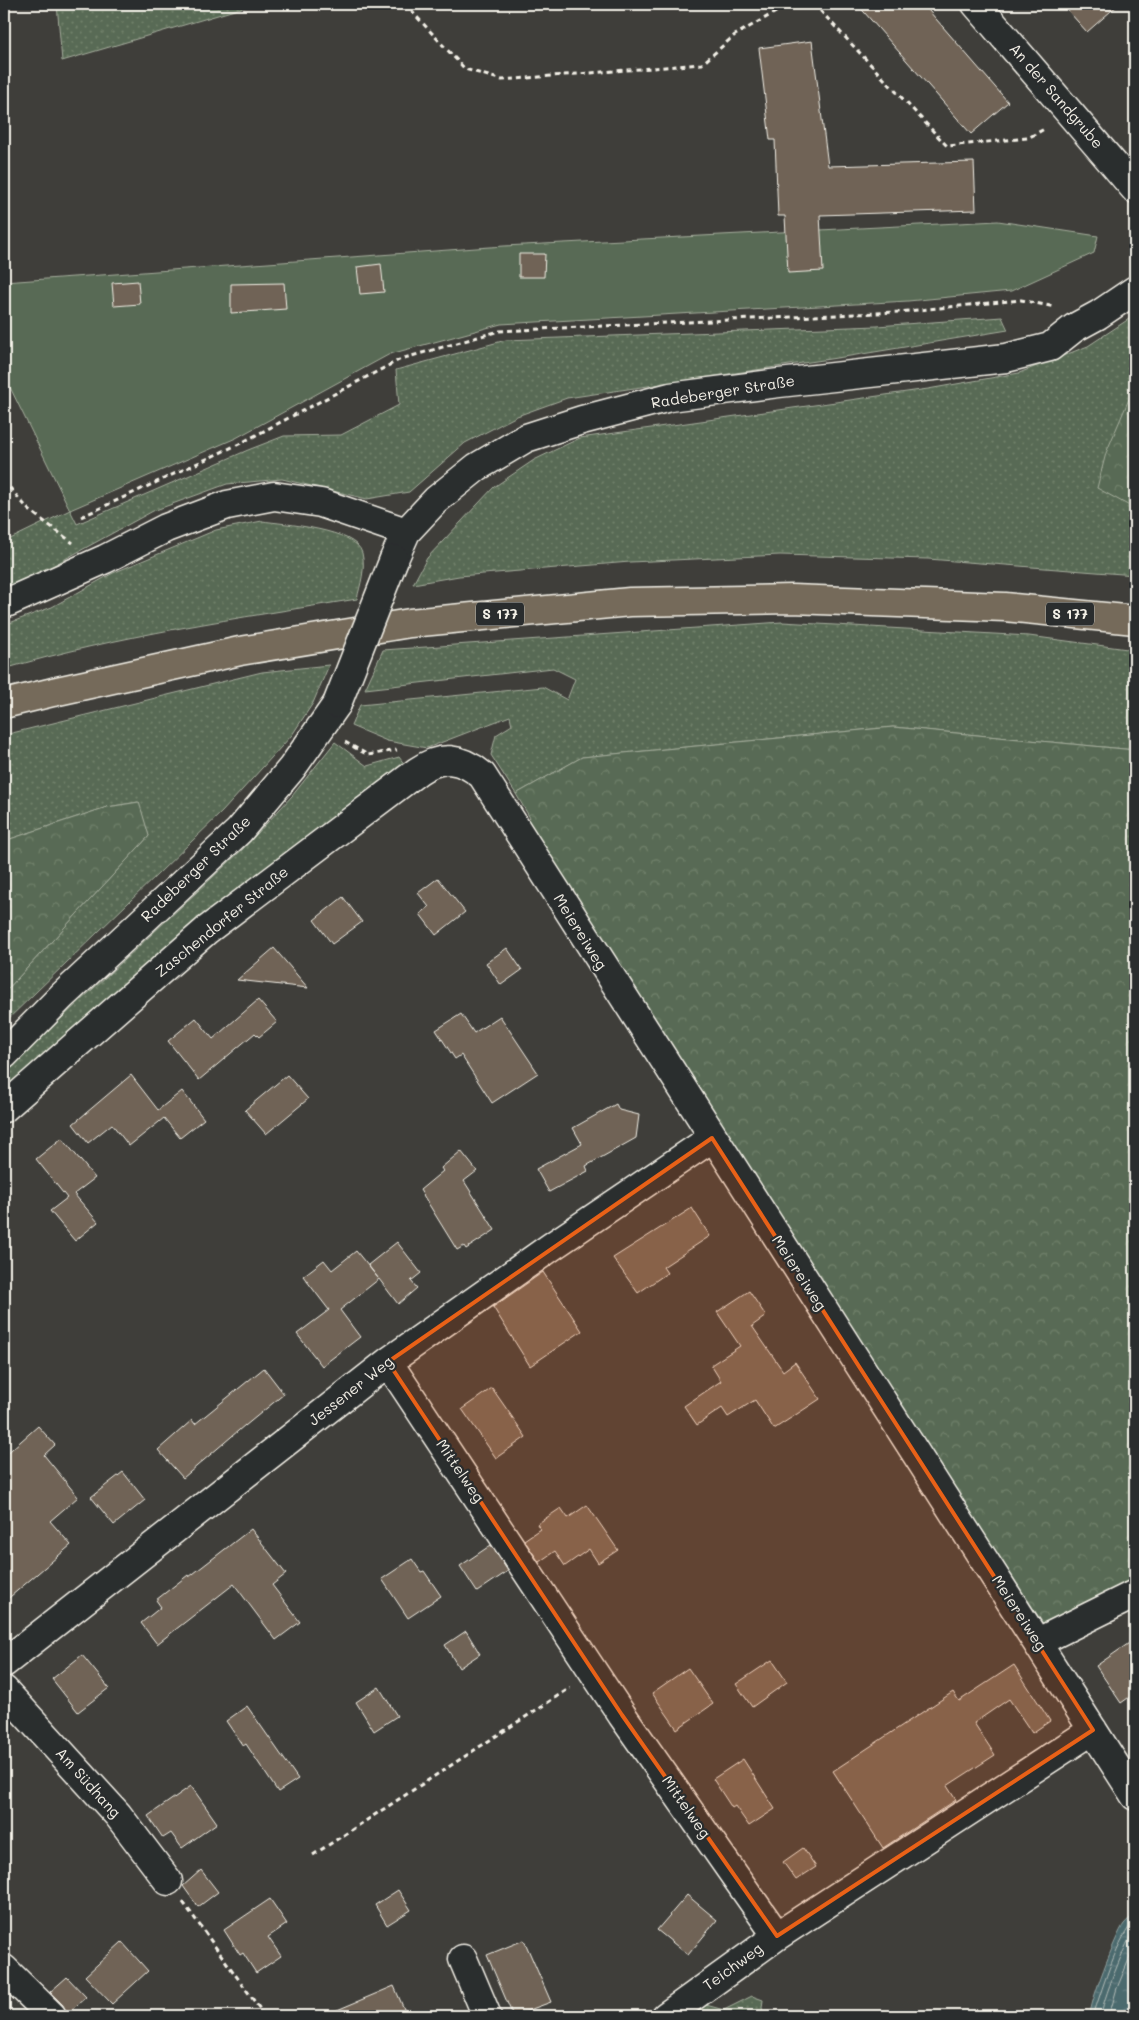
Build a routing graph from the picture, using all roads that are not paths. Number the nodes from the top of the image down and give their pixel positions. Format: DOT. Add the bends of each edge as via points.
graph roads {
  1 [pos="976,4"];
  2 [pos="1135,189"];
  3 [pos="1135,290"];
  4 [pos="406,532"];
  5 [pos="4,604"];
  6 [pos="1135,620"];
  7 [pos="4,704"];
  8 [pos="454,761"];
  9 [pos="4,1055"];
  10 [pos="4,1108"];
  11 [pos="712,1138"];
  12 [pos="388,1362"];
  13 [pos="1135,1594"];
  14 [pos="1038,1642"];
  15 [pos="4,1663"];
  16 [pos="4,1690"];
  17 [pos="1093,1730"];
  18 [pos="1135,1796"];
  19 [pos="168,1881"];
  20 [pos="777,1936"];
  21 [pos="463,1959"];
  22 [pos="4,1969"];
  23 [pos="52,2016"];
  24 [pos="487,2016"];
  25 [pos="666,2016"];
  1 -- 2 [label="street, An der Sandgrube"];
  3 -- 4 [label="street, Radeberger Straße" via="1050,347 1006,358 670,398 526,438 477,467 436,500"];
  4 -- 5 [label="street" via="321,502 274,496 227,505 166,528"];
  4 -- 9 [label="street, Radeberger Straße, bridge" via="337,704 292,768 239,831 62,996"];
  6 -- 7 [label="highway, S 177" via="1005,608 792,599 630,602 410,622 240,651"];
  8 -- 10 [label="street, Zaschendorfer Straße" via="430,762 214,924"];
  8 -- 11 [label="street, Meiereiweg" via="468,764 482,775"];
  11 -- 12 [label="street, Jessener Weg"];
  11 -- 14 [label="street, Meiereiweg"];
  12 -- 15 [label="street, Jessener Weg"];
  12 -- 20 [label="street, Mittelweg" via="593,1672"];
  13 -- 14 [label="street"];
  14 -- 17 [label="street, Meiereiweg"];
  16 -- 19 [label="street, Am Südhang" via="118,1815"];
  17 -- 18 [label="street, Meiereiweg"];
  17 -- 20 [label="street"];
  20 -- 25 [label="street, Teichweg"];
  21 -- 24 [label="street"];
  22 -- 23 [label="street"];
}
